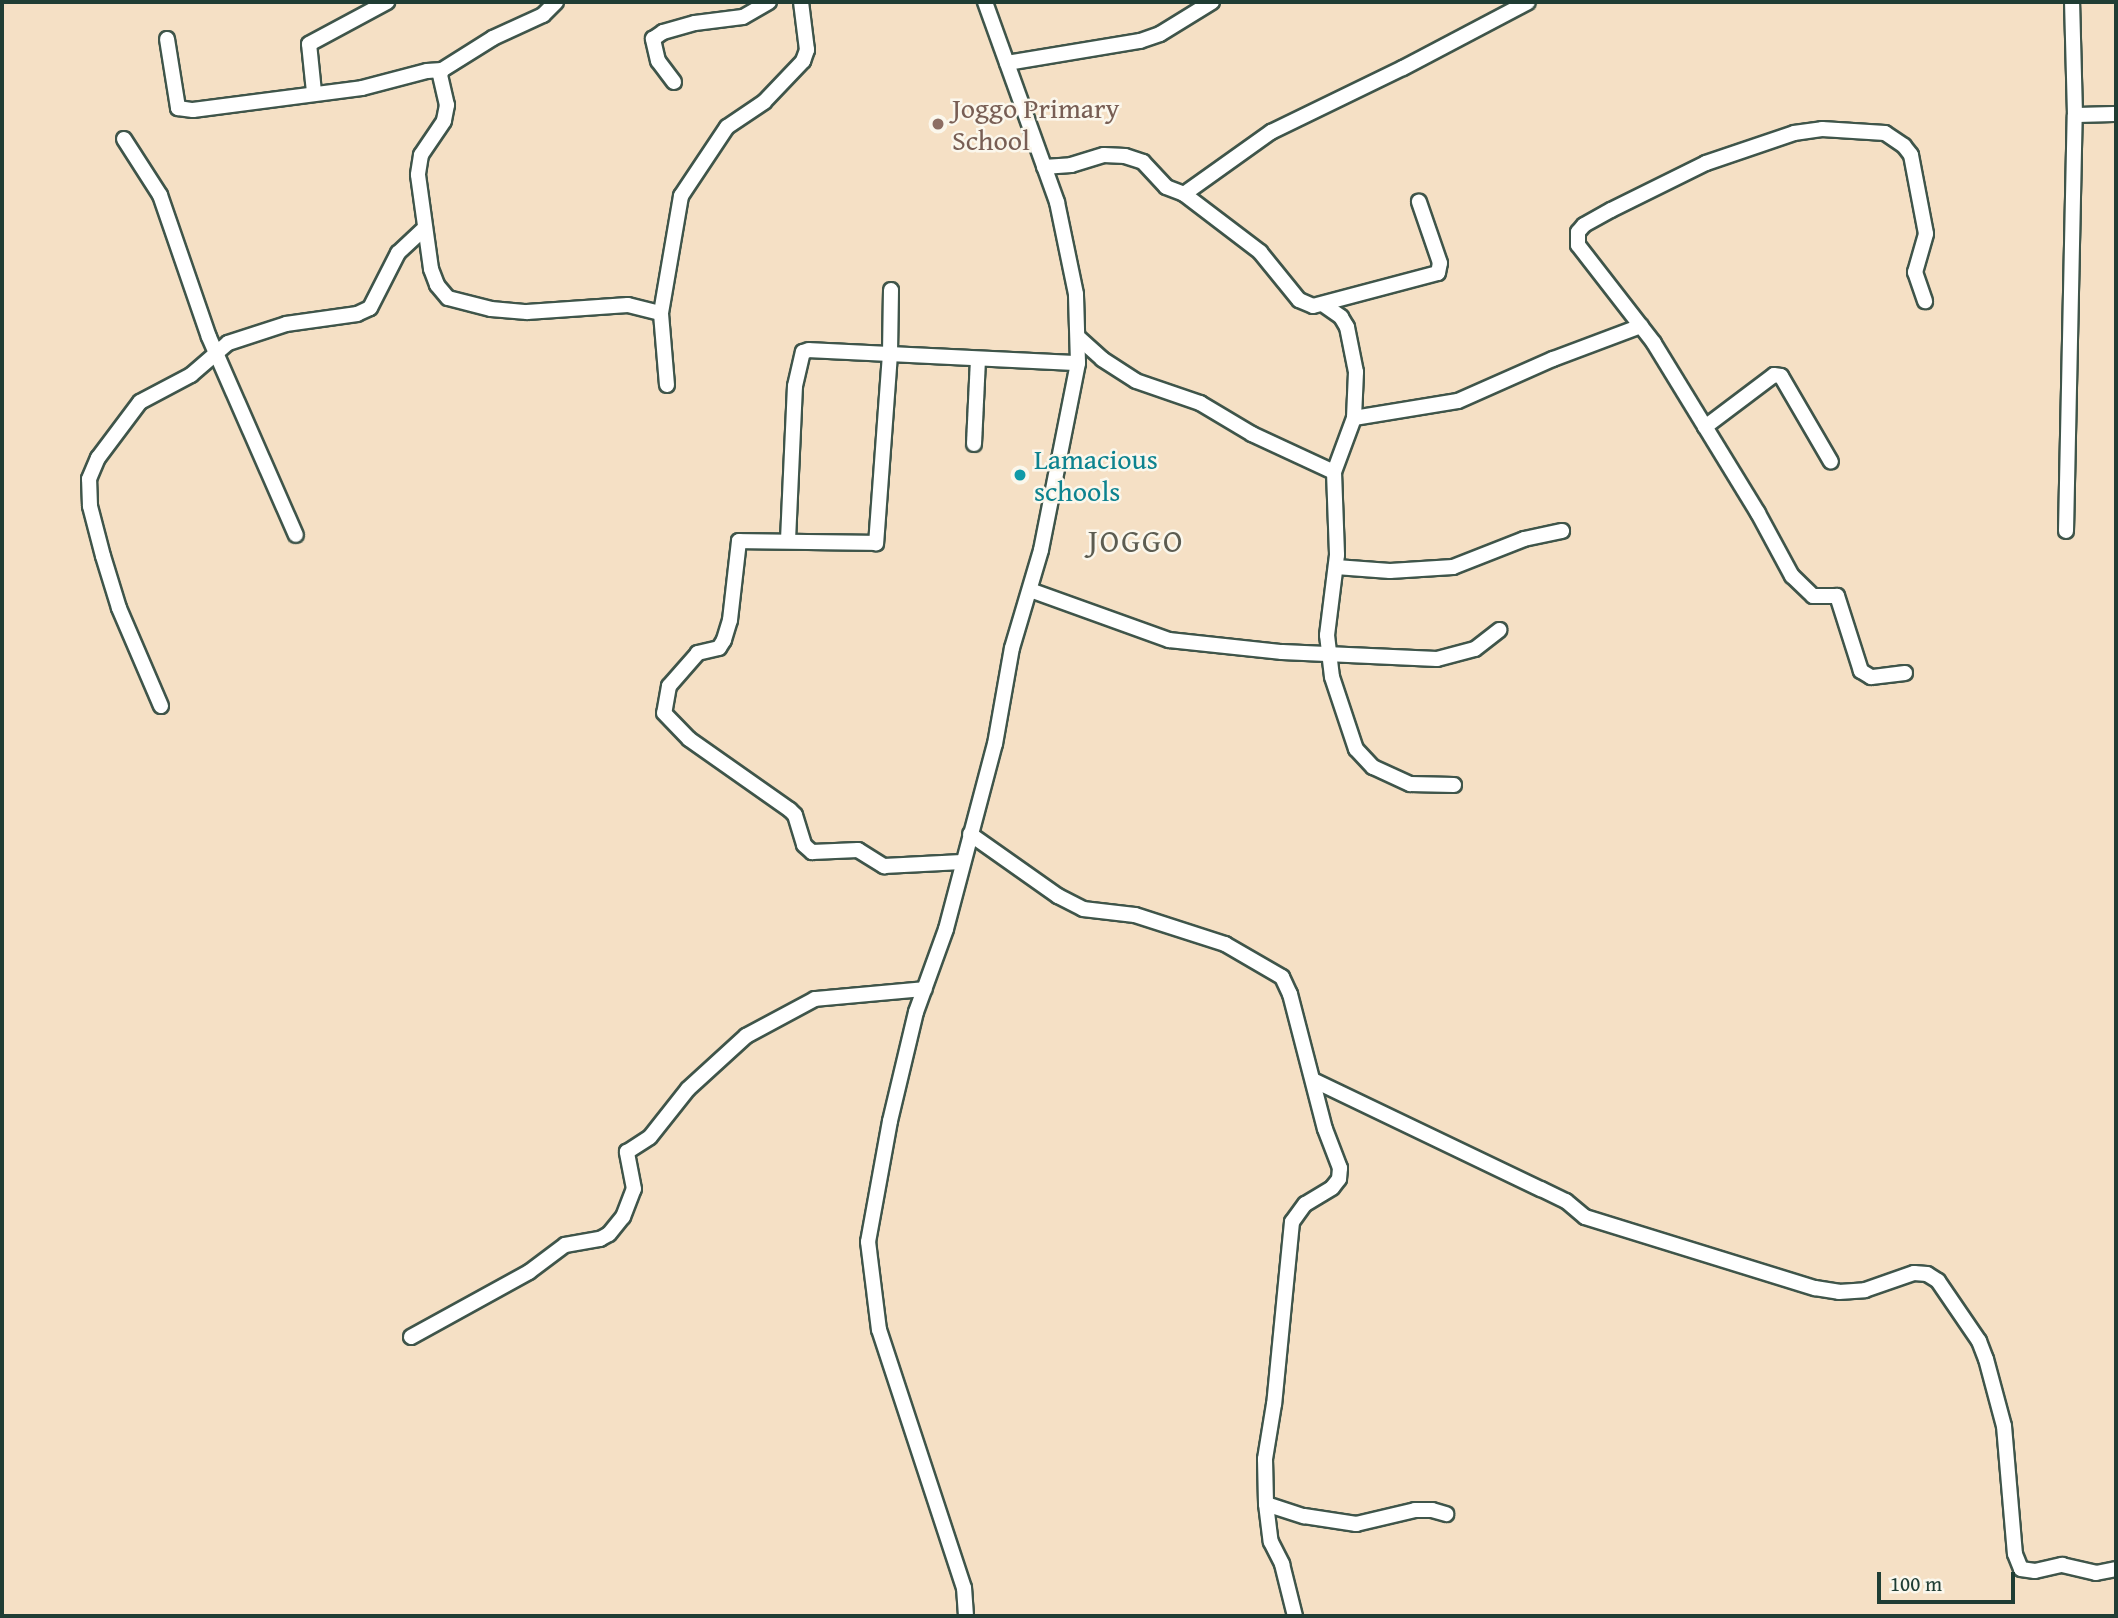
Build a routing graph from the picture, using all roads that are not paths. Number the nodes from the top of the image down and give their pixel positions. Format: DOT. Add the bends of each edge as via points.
graph roads {
  1 [pos="387,2"];
  2 [pos="556,2"];
  3 [pos="769,2"];
  4 [pos="801,2"];
  5 [pos="985,2"];
  6 [pos="1212,2"];
  7 [pos="1528,2"];
  8 [pos="2072,2"];
  9 [pos="167,39"];
  10 [pos="1007,63"];
  11 [pos="442,70"];
  12 [pos="674,82"];
  13 [pos="314,92"];
  14 [pos="2116,114"];
  15 [pos="2075,115"];
  16 [pos="124,139"];
  17 [pos="1044,167"];
  18 [pos="1184,194"];
  19 [pos="1419,202"];
  20 [pos="424,229"];
  21 [pos="891,290"];
  22 [pos="1925,301"];
  23 [pos="1324,305"];
  24 [pos="661,313"];
  25 [pos="1642,326"];
  26 [pos="1079,338"];
  27 [pos="216,351"];
  28 [pos="890,354"];
  29 [pos="978,359"];
  30 [pos="1078,363"];
  31 [pos="667,385"];
  32 [pos="1354,418"];
  33 [pos="1705,427"];
  34 [pos="974,444"];
  35 [pos="1831,462"];
  36 [pos="1334,472"];
  37 [pos="1562,531"];
  38 [pos="2066,531"];
  39 [pos="296,535"];
  40 [pos="788,540"];
  41 [pos="1336,567"];
  42 [pos="1030,590"];
  43 [pos="1499,630"];
  44 [pos="1328,654"];
  45 [pos="1905,673"];
  46 [pos="161,706"];
  47 [pos="1454,786"];
  48 [pos="971,834"];
  49 [pos="962,862"];
  50 [pos="925,989"];
  51 [pos="1313,1080"];
  52 [pos="411,1337"];
  53 [pos="1266,1504"];
  54 [pos="1446,1514"];
  55 [pos="2116,1569"];
  56 [pos="966,1616"];
  57 [pos="1296,1616"];
  1 -- 13 [label="street" via="309,44"];
  2 -- 11 [label="street" via="543,15"];
  3 -- 12 [label="street" via="743,17 695,23 653,39 658,61"];
  4 -- 24 [label="street" via="807,50 803,61 764,102 727,127 681,196"];
  5 -- 10 [label="street"];
  6 -- 10 [label="street" via="1140,41"];
  7 -- 18 [label="street" via="1271,132"];
  8 -- 15 [label="street"];
  9 -- 13 [label="street" via="178,108"];
  10 -- 17 [label="street"];
  11 -- 13 [label="street" via="362,88"];
  11 -- 20 [label="street" via="447,105 444,121 421,156 418,175"];
  14 -- 15 [label="street"];
  15 -- 38 [label="street"];
  16 -- 27 [label="street" via="160,195"];
  17 -- 18 [label="street" via="1104,155 1125,156 1143,162 1166,187"];
  17 -- 26 [label="street" via="1071,261"];
  18 -- 23 [label="street" via="1260,252 1299,300"];
  19 -- 23 [label="street" via="1440,263 1438,273"];
  20 -- 24 [label="street" via="431,269 449,298 527,312 620,305"];
  20 -- 27 [label="street" via="398,253 370,308 286,324"];
  21 -- 28 [label="street"];
  22 -- 25 [label="street" via="1915,272 1926,234 1911,155 1885,134 1808,129 1706,163 1578,232 1578,245"];
  23 -- 32 [label="street" via="1341,317 1353,349"];
  24 -- 31 [label="street"];
  25 -- 32 [label="street" via="1458,401"];
  25 -- 33 [label="street"];
  26 -- 30 [label="street"];
  26 -- 36 [label="street" via="1136,381 1200,403 1252,434"];
  27 -- 39 [label="street"];
  27 -- 46 [label="street" via="191,375 140,402 105,447 89,479 90,506 119,608"];
  28 -- 29 [label="street"];
  28 -- 40 [label="street" via="803,352 794,386"];
  28 -- 40 [label="street" via="876,543"];
  29 -- 30 [label="street"];
  29 -- 34 [label="street"];
  30 -- 42 [label="street" via="1058,478"];
  32 -- 36 [label="street"];
  33 -- 35 [label="street" via="1774,375 1781,376"];
  33 -- 45 [label="street" via="1792,576 1813,596 1837,596 1861,671 1871,677"];
  36 -- 41 [label="street"];
  37 -- 41 [label="street" via="1524,539 1452,567"];
  40 -- 49 [label="street" via="739,541 724,639 719,648 698,653 669,686 664,713 689,739 790,810 804,845 812,852 858,850 884,866"];
  41 -- 44 [label="street"];
  42 -- 44 [label="street" via="1169,640"];
  42 -- 48 [label="street" via="1012,648 995,744"];
  43 -- 44 [label="street" via="1475,649 1455,657"];
  44 -- 47 [label="street" via="1345,722 1356,749 1373,767 1410,784"];
  48 -- 49 [label="street"];
  48 -- 51 [label="street" via="1083,909 1158,921 1225,944 1267,966 1282,978 1290,994"];
  49 -- 50 [label="street"];
  50 -- 52 [label="street" via="815,999 746,1036 688,1089 649,1136 627,1152 634,1189 623,1217 609,1234 565,1245 529,1272"];
  50 -- 56 [label="street" via="875,1192 869,1270 879,1330 964,1588"];
  51 -- 53 [label="street" via="1325,1129 1338,1157 1339,1179 1305,1204 1292,1222 1265,1459"];
  51 -- 55 [label="street" via="1566,1201 1585,1217 1815,1288 1865,1290 1914,1273 1927,1274 1938,1281 1986,1359 2004,1426 2015,1555 2021,1569 2027,1572 2062,1565 2096,1573"];
  53 -- 54 [label="street" via="1356,1524 1415,1510"];
  53 -- 57 [label="street" via="1271,1542"];
}
